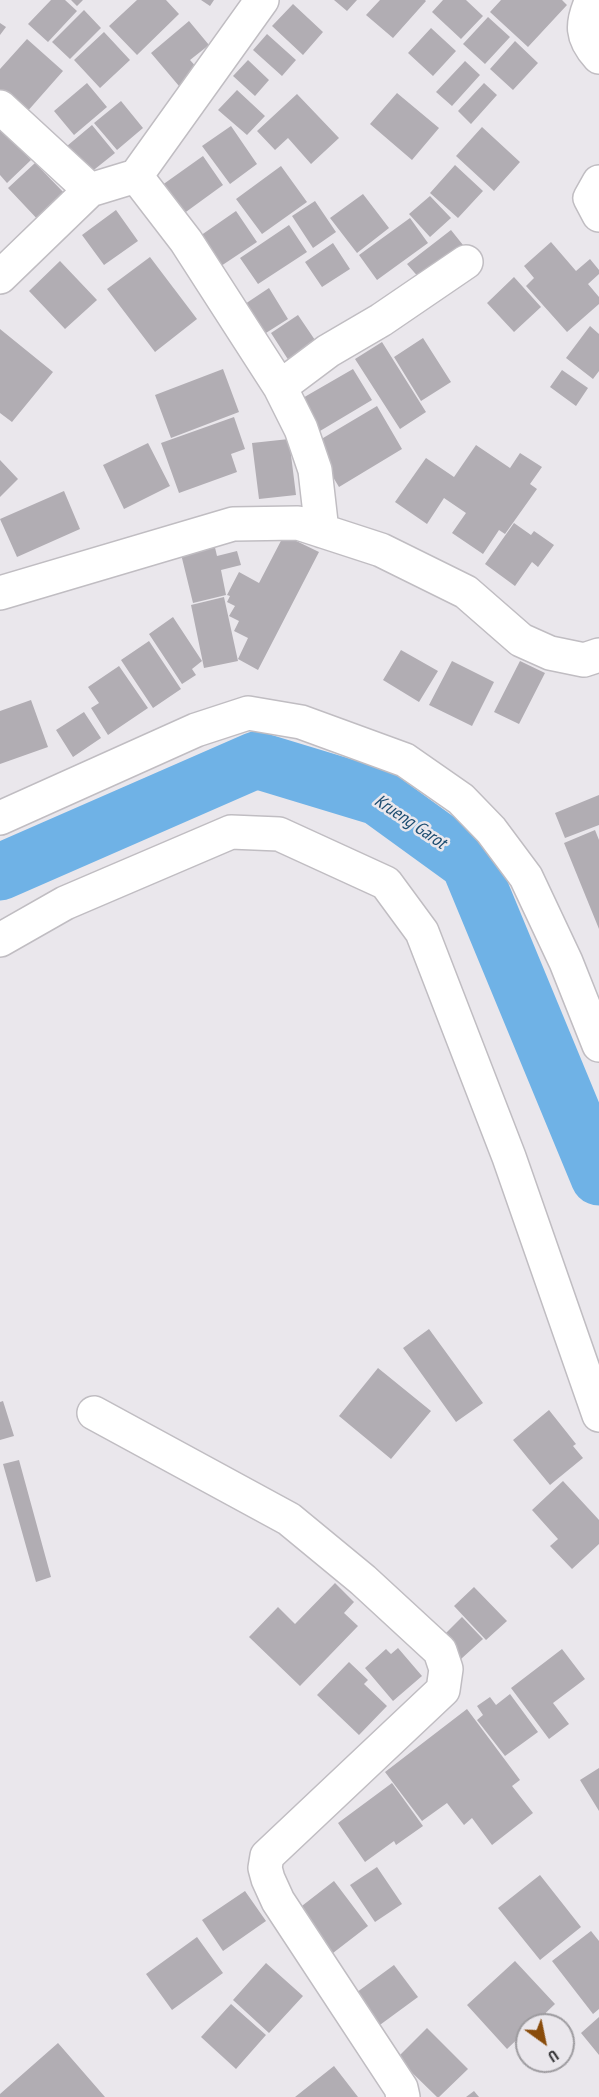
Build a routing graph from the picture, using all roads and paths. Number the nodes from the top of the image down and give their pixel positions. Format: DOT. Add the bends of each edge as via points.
graph roads {
  1 [pos="262,0"];
  2 [pos="592,0"];
  3 [pos="599,57"];
  4 [pos="0,106"];
  5 [pos="136,176"];
  6 [pos="599,182"];
  7 [pos="90,190"];
  8 [pos="599,215"];
  9 [pos="466,262"];
  10 [pos="0,277"];
  11 [pos="280,387"];
  12 [pos="322,531"];
  13 [pos="0,593"];
  14 [pos="599,655"];
  15 [pos="0,818"];
  16 [pos="0,939"];
  17 [pos="599,1045"];
  18 [pos="94,1413"];
  19 [pos="599,1415"];
  20 [pos="403,2097"];
  1 -- 5 [label="street"];
  2 -- 3 [label="street" via="585,15 584,34"];
  4 -- 7 [label="street"];
  5 -- 7 [label="street"];
  5 -- 11 [label="street" via="186,241"];
  6 -- 8 [label="street" via="590,198"];
  7 -- 10 [label="street"];
  9 -- 11 [label="street" via="328,351"];
  11 -- 12 [label="street" via="301,429 315,470"];
  12 -- 13 [label="street" via="298,523 232,524"];
  12 -- 14 [label="street" via="381,550 466,592 521,640 549,653 584,660"];
  15 -- 17 [label="street" via="196,730 249,713 301,722 405,760 461,799 491,830 526,877"];
  16 -- 19 [label="street" via="65,903 231,832 279,834 386,883 422,932 509,1157"];
  18 -- 20 [label="street" via="289,1519 440,1651 446,1669 443,1690 267,1856 265,1868 278,1901 401,2088"];
}
